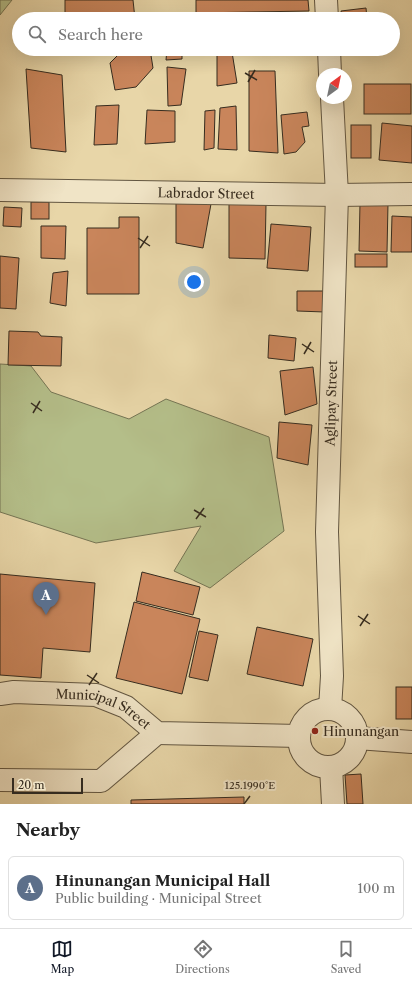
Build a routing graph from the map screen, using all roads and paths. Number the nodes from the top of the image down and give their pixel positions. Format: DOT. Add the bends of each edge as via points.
graph roads {
  1 [pos="326,0"];
  2 [pos="327,12"];
  3 [pos="329,56"];
  4 [pos="330,68"];
  5 [pos="332,104"];
  6 [pos="0,190"];
  7 [pos="412,194"];
  8 [pos="337,195"];
  9 [pos="0,694"];
  10 [pos="330,709"];
  11 [pos="157,733"];
  12 [pos="299,736"];
  13 [pos="357,738"];
  14 [pos="412,742"];
  15 [pos="331,767"];
  16 [pos="0,780"];
  17 [pos="333,804"];
  1 -- 2 [label="street"];
  3 -- 4 [label="street"];
  5 -- 8 [label="street, Aglipay Street"];
  6 -- 8 [label="street, Labrador Street"];
  7 -- 8 [label="street, Labrador Street"];
  8 -- 10 [label="street, Aglipay Street" via="327,532 332,676"];
  9 -- 11 [label="street, Municipal Street" via="14,692 96,695 126,706"];
  10 -- 12 [label="street" via="312,714 306,720"];
  10 -- 13 [label="street" via="338,711 352,722"];
  11 -- 12 [label="street, Municipal Street"];
  11 -- 16 [label="street" via="101,781"];
  12 -- 15 [label="street" via="304,755 312,762"];
  13 -- 14 [label="street"];
  13 -- 15 [label="street" via="356,747 347,760"];
  15 -- 17 [label="street"];
}
